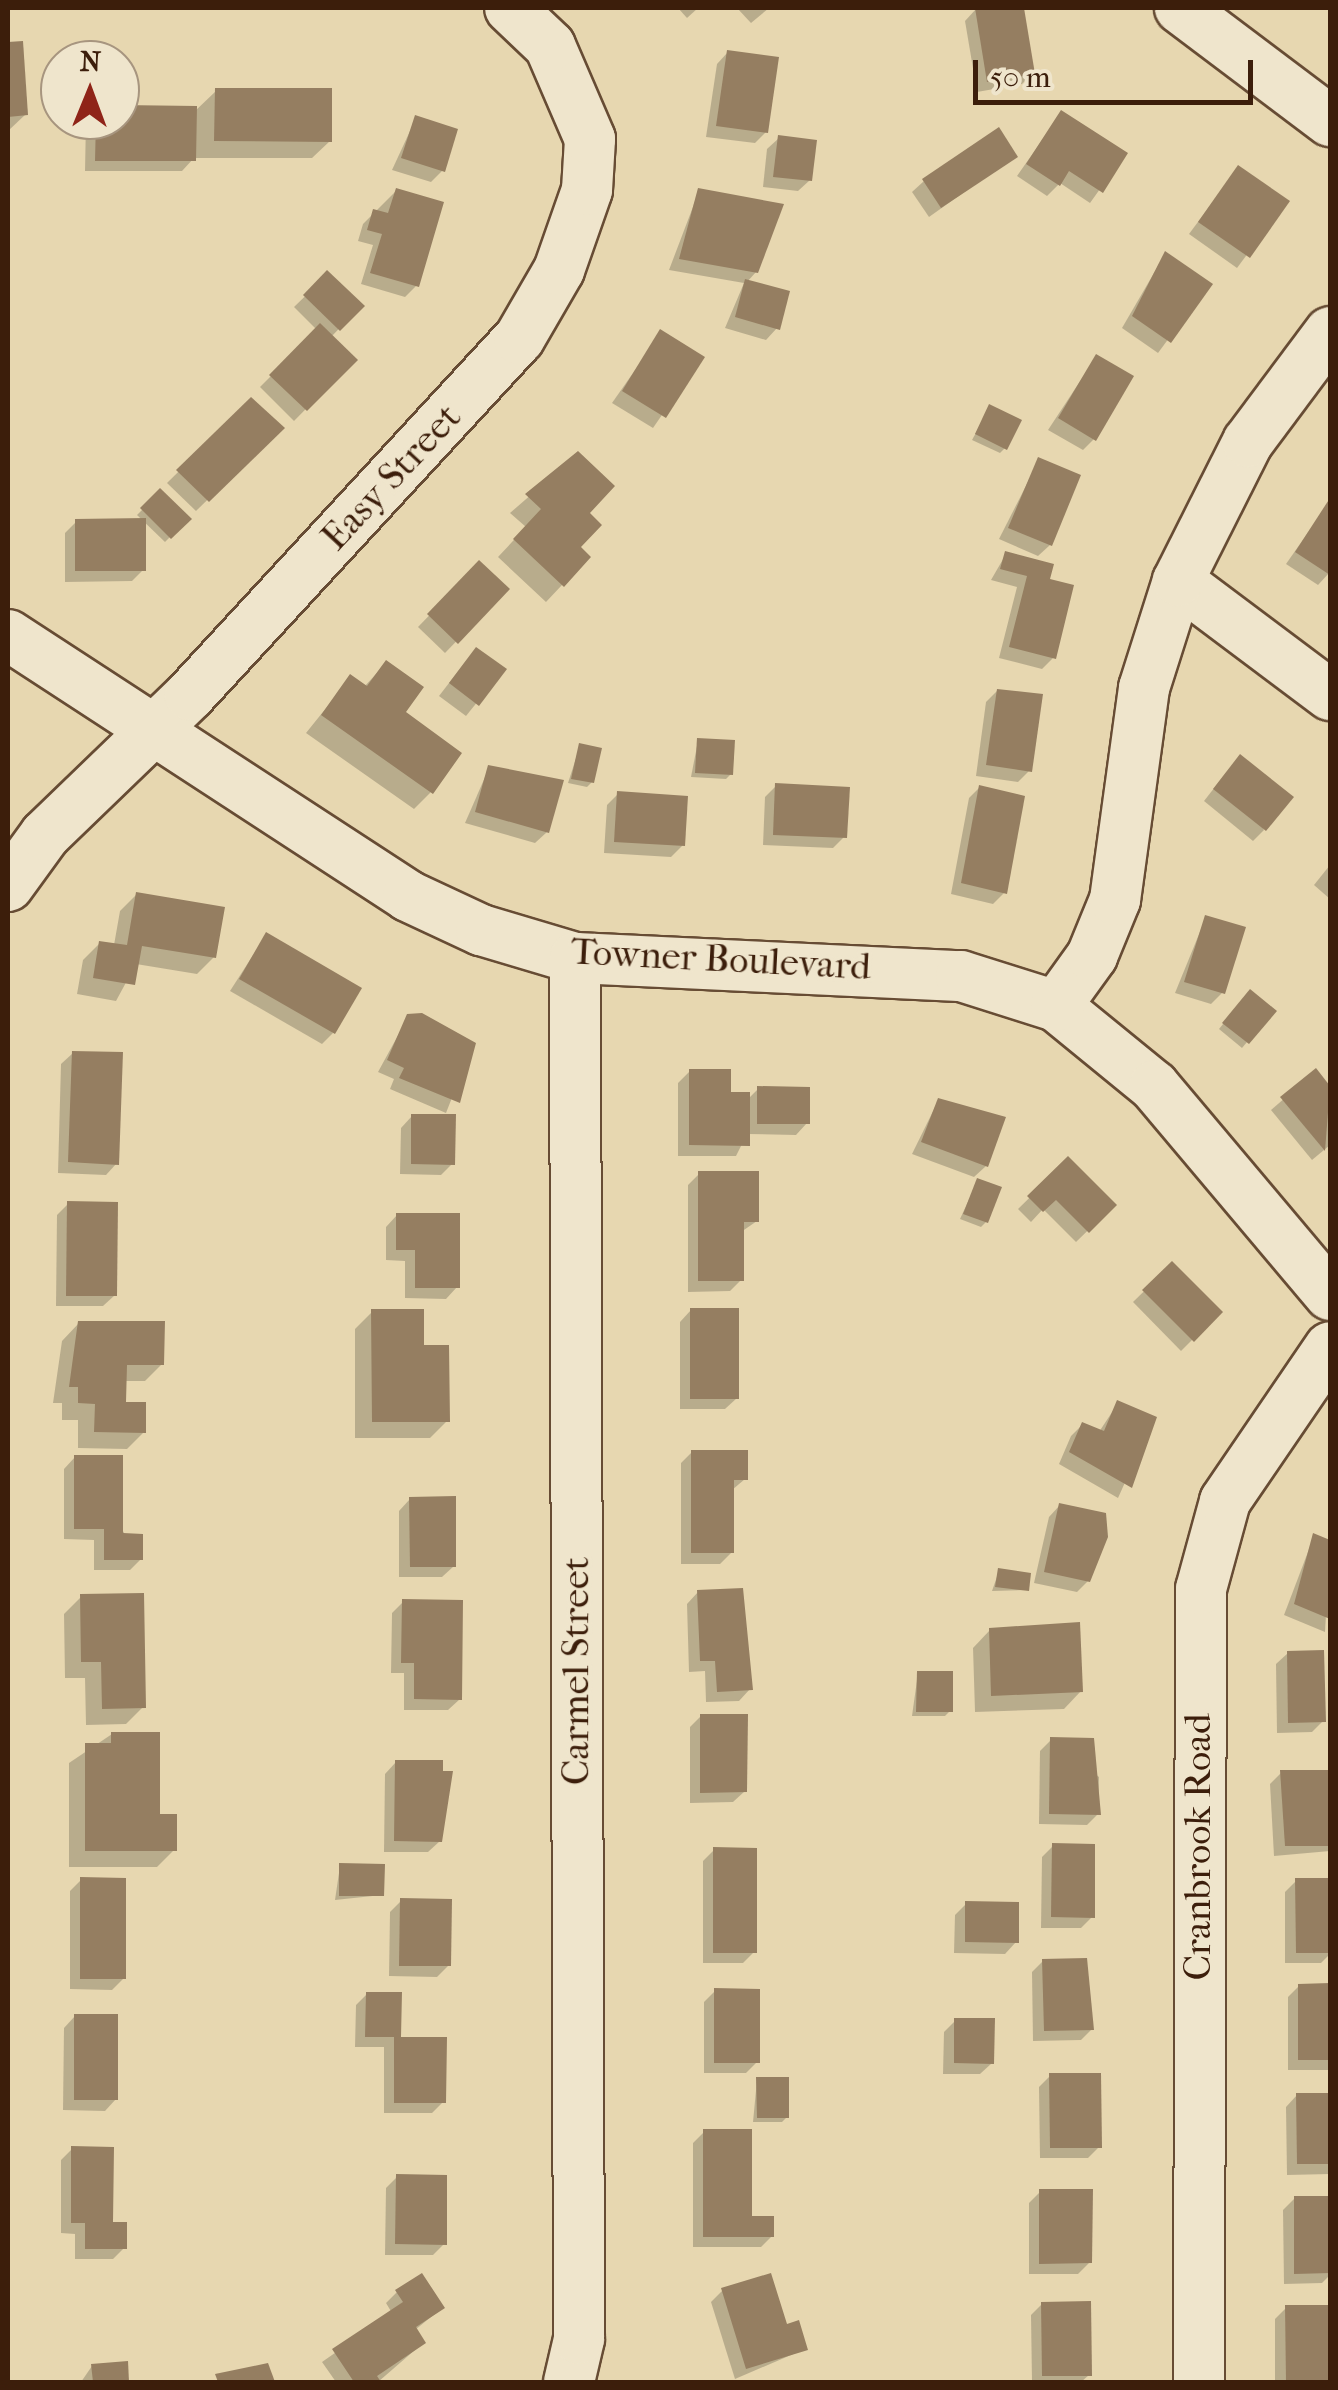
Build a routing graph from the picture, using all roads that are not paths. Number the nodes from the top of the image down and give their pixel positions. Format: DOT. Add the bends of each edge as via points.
graph roads {
  1 [pos="510,8"];
  2 [pos="1180,8"];
  3 [pos="1330,122"];
  4 [pos="1330,332"];
  5 [pos="1178,580"];
  6 [pos="8,634"];
  7 [pos="1330,694"];
  8 [pos="158,728"];
  9 [pos="8,886"];
  10 [pos="575,958"];
  11 [pos="1056,1006"];
  12 [pos="1330,1296"];
  13 [pos="1330,1347"];
  14 [pos="569,2382"];
  15 [pos="1199,2382"];
  1 -- 8 [label="street, Easy Street" via="550,46 590,139 587,190 558,270 519,339"];
  2 -- 3 [label="street"];
  4 -- 5 [label="street" via="1248,442"];
  5 -- 7 [label="street"];
  5 -- 11 [label="street" via="1144,688 1115,900"];
  6 -- 8 [label="street, Towner Boulevard"];
  8 -- 9 [label="street, Easy Street" via="45,835"];
  8 -- 10 [label="street, Towner Boulevard" via="408,896"];
  10 -- 11 [label="street, Towner Boulevard" via="888,968 961,976"];
  10 -- 14 [label="street, Carmel Street" via="579,2339"];
  11 -- 12 [label="street, Towner Boulevard" via="1154,1086"];
  13 -- 15 [label="street, Cranbrook Road" via="1225,1500 1201,1589"];
}
